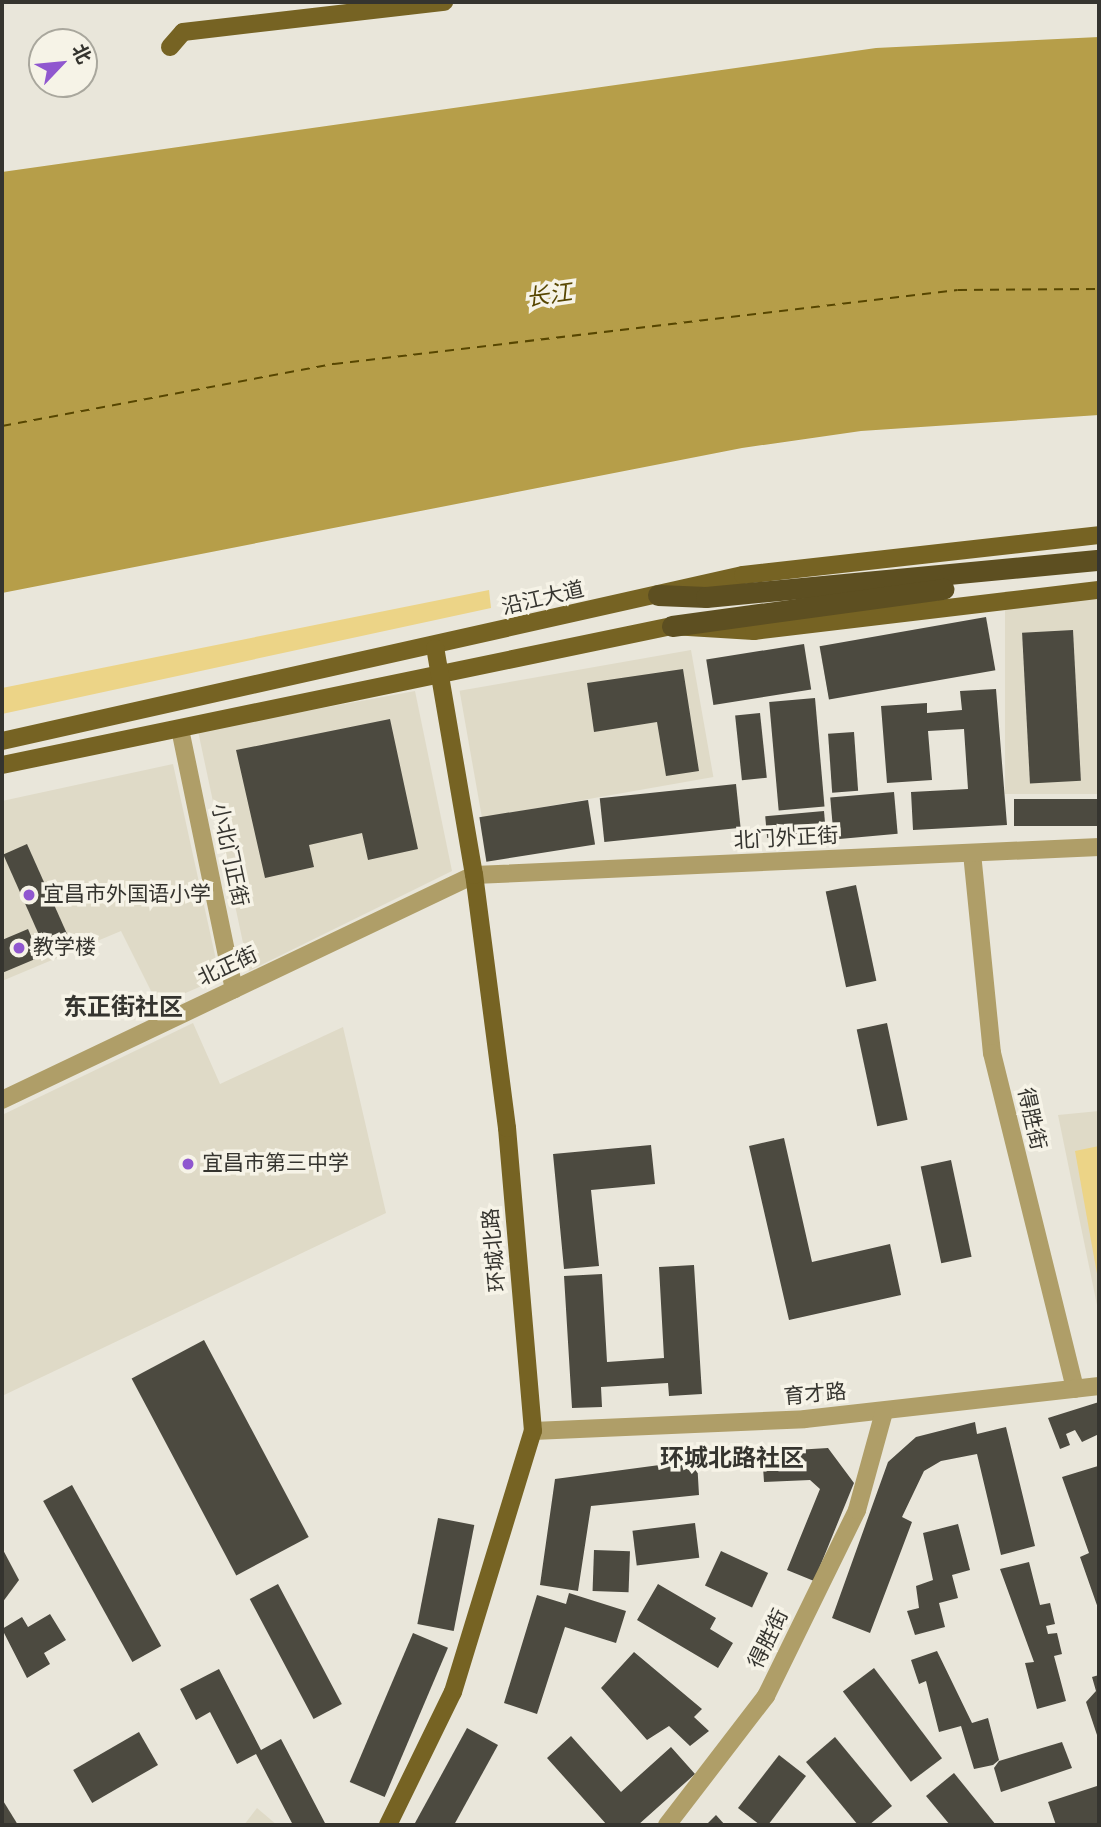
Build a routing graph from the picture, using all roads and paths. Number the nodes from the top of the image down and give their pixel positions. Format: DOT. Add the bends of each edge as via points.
graph roads {
  1 [pos="444,2"];
  2 [pos="170,47"];
  3 [pos="1099,535"];
  4 [pos="1099,560"];
  5 [pos="1099,573"];
  6 [pos="1099,590"];
  7 [pos="658,595"];
  8 [pos="672,626"];
  9 [pos="435,648"];
  10 [pos="440,674"];
  11 [pos="180,729"];
  12 [pos="2,741"];
  13 [pos="2,765"];
  14 [pos="1099,847"];
  15 [pos="972,853"];
  16 [pos="474,875"];
  17 [pos="234,989"];
  18 [pos="2,1100"];
  19 [pos="1099,1386"];
  20 [pos="1075,1389"];
  21 [pos="884,1412"];
  22 [pos="533,1431"];
  23 [pos="388,1825"];
  24 [pos="667,1825"];
  1 -- 2 [label="main road" via="183,32"];
  3 -- 7 [label="main road, 沿江大道" via="743,575"];
  4 -- 7 [label="highway" via="706,597"];
  5 -- 8 [label="highway"];
  6 -- 8 [label="main road" via="754,631"];
  7 -- 9 [label="main road, 沿江大道"];
  8 -- 10 [label="main road"];
  9 -- 10 [label="main road, 环城北路"];
  9 -- 12 [label="main road, 沿江大道"];
  10 -- 11 [label="main road"];
  10 -- 16 [label="main road, 环城北路"];
  11 -- 13 [label="main road"];
  11 -- 17 [label="street, 小北门正街"];
  14 -- 15 [label="street, 北门外正街"];
  15 -- 16 [label="street, 北门外正街"];
  15 -- 20 [label="street, 得胜街" via="992,1053"];
  16 -- 17 [label="street, 北正街"];
  16 -- 22 [label="main road, 环城北路" via="507,1128"];
  17 -- 18 [label="street, 北正街"];
  19 -- 20 [label="street, 育才路"];
  20 -- 21 [label="street, 育才路"];
  21 -- 22 [label="street, 育才路"];
  21 -- 24 [label="street, 得胜街" via="857,1510 766,1696"];
  22 -- 23 [label="main road, 环城北路" via="453,1692"];
}
